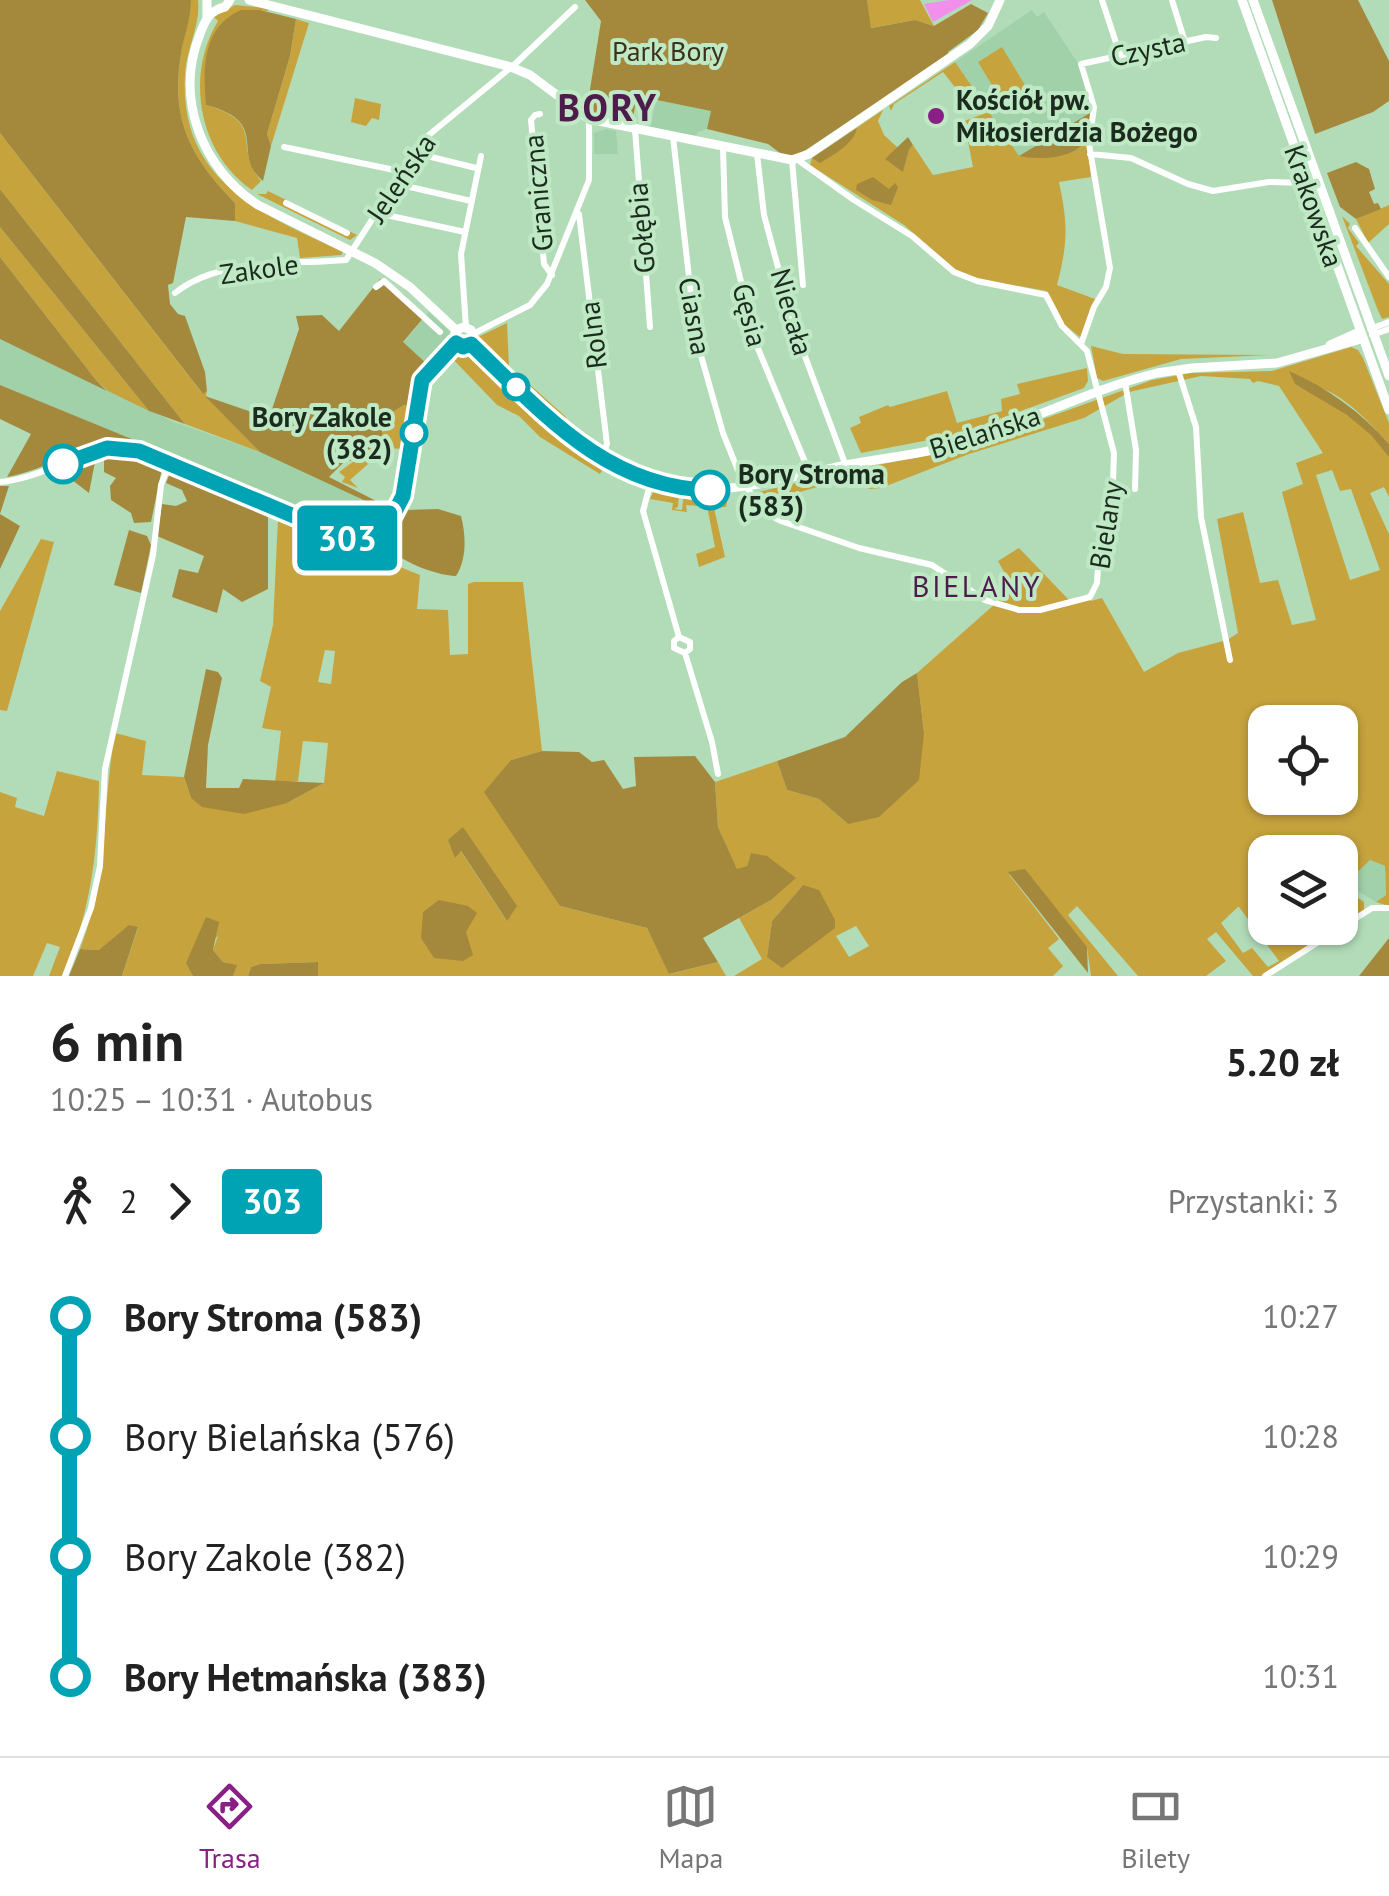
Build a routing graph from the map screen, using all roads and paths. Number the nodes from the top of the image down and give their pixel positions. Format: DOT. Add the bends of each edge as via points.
graph roads {
  1 [pos="249,0"];
  2 [pos="1000,0"];
  3 [pos="1102,0"];
  4 [pos="1172,0"];
  5 [pos="1242,0"];
  6 [pos="1253,0"];
  7 [pos="232,1"];
  8 [pos="210,5"];
  9 [pos="575,7"];
  10 [pos="1216,38"];
  11 [pos="1185,42"];
  12 [pos="1120,55"];
  13 [pos="511,67"];
  14 [pos="540,114"];
  15 [pos="589,119"];
  16 [pos="635,130"];
  17 [pos="673,137"];
  18 [pos="284,147"];
  19 [pos="723,147"];
  20 [pos="415,153"];
  21 [pos="757,154"];
  22 [pos="1090,154"];
  23 [pos="481,156"];
  24 [pos="795,160"];
  25 [pos="476,168"];
  26 [pos="404,172"];
  27 [pos="397,184"];
  28 [pos="1306,184"];
  29 [pos="471,201"];
  30 [pos="286,203"];
  31 [pos="578,210"];
  32 [pos="376,214"];
  33 [pos="1355,228"];
  34 [pos="465,232"];
  35 [pos="347,233"];
  36 [pos="350,255"];
  37 [pos="552,275"];
  38 [pos="1389,277"];
  39 [pos="803,285"];
  40 [pos="376,287"];
  41 [pos="175,293"];
  42 [pos="439,314"];
  43 [pos="429,325"];
  44 [pos="1389,325"];
  45 [pos="650,327"];
  46 [pos="440,332"];
  47 [pos="1372,332"];
  48 [pos="467,334"];
  49 [pos="1360,336"];
  50 [pos="456,343"];
  51 [pos="1080,344"];
  52 [pos="1177,369"];
  53 [pos="1389,376"];
  54 [pos="1125,382"];
  55 [pos="1096,393"];
  56 [pos="1389,410"];
  57 [pos="601,460"];
  58 [pos="169,464"];
  59 [pos="851,465"];
  60 [pos="810,474"];
  61 [pos="650,481"];
  62 [pos="0,482"];
  63 [pos="748,488"];
  64 [pos="1135,489"];
  65 [pos="1230,660"];
  66 [pos="718,774"];
  67 [pos="1389,908"];
  68 [pos="65,976"];
  69 [pos="1264,976"];
  1 -- 13 [label="street"];
  2 -- 24 [label="street" via="988,26 965,48"];
  3 -- 12 [label="street"];
  4 -- 11 [label="street"];
  5 -- 28 [label="street, Krakowska"];
  6 -- 47 [label="street, Krakowska"];
  7 -- 8 [label="street"];
  8 -- 36 [label="street, Bielańska" via="190,78 205,148 241,193"];
  9 -- 13 [label="street, Jeleńska"];
  10 -- 11 [label="street, Czysta"];
  11 -- 12 [label="street, Czysta"];
  12 -- 22 [label="street, Czysta" via="1082,64 1094,107"];
  13 -- 15 [label="street"];
  13 -- 20 [label="street, Jeleńska" via="436,126"];
  14 -- 37 [label="street, Graniczna" via="532,117 532,133 544,264"];
  15 -- 16 [label="street"];
  15 -- 31 [label="street" via="589,180"];
  16 -- 17 [label="street"];
  16 -- 45 [label="street, Gołębia"];
  17 -- 19 [label="street"];
  17 -- 63 [label="street, Ciasna" via="696,338 723,432"];
  18 -- 26 [label="street"];
  19 -- 21 [label="street"];
  19 -- 60 [label="street, Gęsia" via="726,217 757,346"];
  20 -- 25 [label="street"];
  20 -- 26 [label="street, Jeleńska"];
  21 -- 24 [label="street"];
  21 -- 59 [label="street, Niecała" via="764,215 794,327"];
  22 -- 28 [label="street" via="1131,158 1213,191"];
  22 -- 51 [label="street" via="1110,268"];
  23 -- 25 [label="street"];
  24 -- 39 [label="street"];
  24 -- 51 [label="street, Bielany" via="912,236 954,272 1046,295"];
  25 -- 29 [label="street"];
  26 -- 27 [label="street, Jeleńska"];
  27 -- 29 [label="street"];
  27 -- 32 [label="street, Jeleńska"];
  28 -- 49 [label="street, Krakowska"];
  29 -- 34 [label="street"];
  30 -- 35 [label="street"];
  31 -- 37 [label="street"];
  31 -- 57 [label="street, Rolna" via="606,444"];
  32 -- 34 [label="street"];
  32 -- 36 [label="street, Jeleńska"];
  33 -- 38 [label="street"];
  34 -- 48 [label="street"];
  36 -- 41 [label="street, Zakole" via="233,270"];
  36 -- 42 [label="street, Bielańska" via="398,278"];
  37 -- 48 [label="street" via="530,305"];
  40 -- 43 [label="street" via="384,281"];
  42 -- 43 [label="street"];
  42 -- 48 [label="street, Bielańska"];
  43 -- 46 [label="street"];
  44 -- 47 [label="street"];
  47 -- 49 [label="street"];
  47 -- 53 [label="street, Krakowska"];
  48 -- 50 [label="street" via="454,337"];
  48 -- 57 [label="street, Bielańska" via="566,434"];
  49 -- 52 [label="street, Bielańska" via="1280,363"];
  49 -- 56 [label="street, Krakowska"];
  50 -- 58 [label="street" via="422,380 403,496 375,550"];
  51 -- 55 [label="street, Bielany"];
  52 -- 54 [label="street, Bielańska"];
  52 -- 65 [label="street" via="1196,428 1201,517"];
  54 -- 55 [label="street, Bielańska"];
  54 -- 64 [label="street"];
  55 -- 59 [label="street, Bielańska" via="958,444"];
  55 -- 63 [label="street, Bielany" via="1115,468 1090,597 1033,612 985,600 932,565 770,516"];
  57 -- 61 [label="street, Bielańska"];
  58 -- 62 [label="street" via="139,451 107,448"];
  58 -- 68 [label="street" via="105,768 100,866"];
  59 -- 60 [label="street, Bielańska"];
  60 -- 63 [label="street, Bielańska"];
  61 -- 63 [label="street, Bielańska" via="701,490"];
  61 -- 66 [label="street" via="643,511 679,637 674,648 684,654"];
  67 -- 69 [label="street" via="1372,908"];
}
